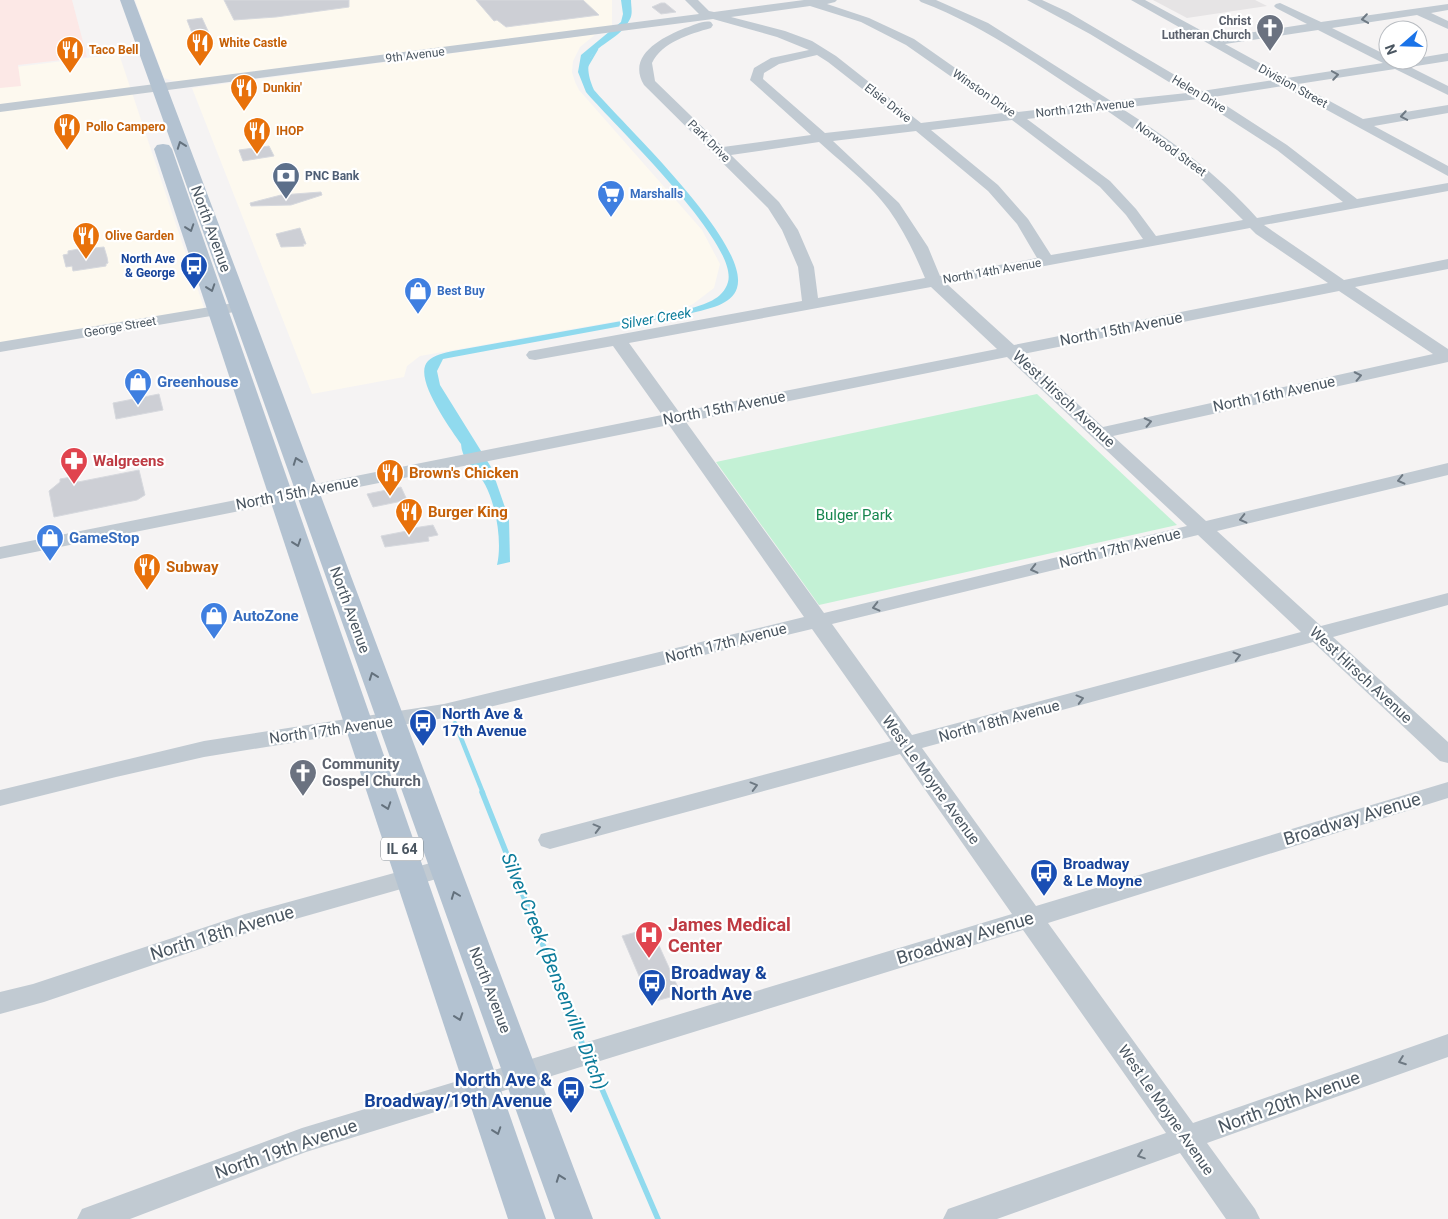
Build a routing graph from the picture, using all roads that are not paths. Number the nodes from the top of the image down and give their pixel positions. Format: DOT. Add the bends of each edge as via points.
graph roads {
  1 [pos="127,0"];
  2 [pos="691,0"];
  3 [pos="831,0"];
  4 [pos="925,0"];
  5 [pos="1033,0"];
  6 [pos="1137,0"];
  7 [pos="791,2"];
  8 [pos="812,2"];
  9 [pos="1402,4"];
  10 [pos="1280,6"];
  11 [pos="1448,7"];
  12 [pos="1418,11"];
  13 [pos="720,17"];
  14 [pos="1448,25"];
  15 [pos="1319,26"];
  16 [pos="1213,42"];
  17 [pos="661,46"];
  18 [pos="679,48"];
  19 [pos="820,51"];
  20 [pos="1378,56"];
  21 [pos="1448,57"];
  22 [pos="1428,60"];
  23 [pos="1378,68"];
  24 [pos="1407,70"];
  25 [pos="1286,83"];
  26 [pos="159,88"];
  27 [pos="1448,91"];
  28 [pos="1202,95"];
  29 [pos="1109,106"];
  30 [pos="0,108"];
  31 [pos="1448,109"];
  32 [pos="1015,116"];
  33 [pos="1360,124"];
  34 [pos="919,127"];
  35 [pos="159,137"];
  36 [pos="821,138"];
  37 [pos="721,152"];
  38 [pos="1448,172"];
  39 [pos="1448,187"];
  40 [pos="1354,204"];
  41 [pos="1254,223"];
  42 [pos="1152,241"];
  43 [pos="1047,261"];
  44 [pos="1448,264"];
  45 [pos="934,281"];
  46 [pos="1341,285"];
  47 [pos="811,304"];
  48 [pos="229,309"];
  49 [pos="618,340"];
  50 [pos="0,347"];
  51 [pos="1012,351"];
  52 [pos="535,355"];
  53 [pos="1448,356"];
  54 [pos="673,418"];
  55 [pos="1100,433"];
  56 [pos="1448,469"];
  57 [pos="294,494"];
  58 [pos="1203,528"];
  59 [pos="0,553"];
  60 [pos="1448,599"];
  61 [pos="818,621"];
  62 [pos="1317,634"];
  63 [pos="390,722"];
  64 [pos="360,727"];
  65 [pos="907,746"];
  66 [pos="1448,756"];
  67 [pos="1448,790"];
  68 [pos="0,798"];
  69 [pos="550,840"];
  70 [pos="445,868"];
  71 [pos="412,877"];
  72 [pos="1030,918"];
  73 [pos="0,1003"];
  74 [pos="1448,1044"];
  75 [pos="522,1074"];
  76 [pos="481,1085"];
  77 [pos="1187,1139"];
  78 [pos="93,1219"];
  79 [pos="527,1219"];
  80 [pos="574,1219"];
  81 [pos="959,1219"];
  82 [pos="1244,1219"];
  1 -- 26 [label="main road, North Avenue / IL 64"];
  2 -- 13 [label="street, Elsie Drive" via="705,12"];
  3 -- 8 [label="street, 9th Avenue"];
  4 -- 29 [label="street, Norwood Street" via="984,25"];
  5 -- 28 [label="street, Helen Drive"];
  6 -- 16 [label="street, Division Street"];
  7 -- 8 [label="street, 9th Avenue"];
  7 -- 13 [label="street, 9th Avenue"];
  8 -- 32 [label="street, Winston Drive" via="865,20 910,42"];
  9 -- 12 [label="street"];
  10 -- 15 [label="street"];
  11 -- 12 [label="street"];
  12 -- 14 [label="street"];
  12 -- 15 [label="street, one-way"];
  13 -- 17 [label="street, Park Drive"];
  13 -- 19 [label="street, Elsie Drive" via="781,34"];
  13 -- 26 [label="street, 9th Avenue"];
  15 -- 16 [label="street"];
  15 -- 20 [label="street"];
  16 -- 25 [label="street, Division Street"];
  17 -- 18 [label="street"];
  17 -- 37 [label="street, Park Drive" via="646,62 649,82"];
  19 -- 34 [label="street, Elsie Drive"];
  19 -- 36 [label="street, West Hirsch Avenue" via="768,64 758,71 755,78"];
  21 -- 22 [label="street, North 12th Avenue"];
  25 -- 23 [label="street, North 12th Avenue, one-way"];
  24 -- 27 [label="street"];
  25 -- 28 [label="street, North 12th Avenue"];
  25 -- 33 [label="street, Division Street"];
  26 -- 30 [label="street, 9th Avenue"];
  48 -- 26 [label="main road, North Avenue / IL 64, one-way"];
  28 -- 29 [label="street, North 12th Avenue"];
  28 -- 40 [label="street, Helen Drive" via="1278,143"];
  29 -- 32 [label="street, North 12th Avenue"];
  29 -- 41 [label="street, Norwood Street" via="1191,161"];
  31 -- 33 [label="street, one-way"];
  32 -- 34 [label="street, North 12th Avenue"];
  32 -- 42 [label="street, Winston Drive" via="1104,184 1132,212"];
  33 -- 38 [label="street, Division Street"];
  34 -- 36 [label="street, North 12th Avenue"];
  34 -- 43 [label="street, Elsie Drive" via="1002,197 1023,222"];
  35 -- 48 [label="main road, North Avenue / IL 64, one-way"];
  36 -- 37 [label="street, North 12th Avenue"];
  36 -- 45 [label="street, West Hirsch Avenue" via="894,206 920,247"];
  37 -- 47 [label="street, Park Drive" via="774,205 790,230 806,267"];
  39 -- 40 [label="street, North 14th Avenue"];
  40 -- 41 [label="street, North 14th Avenue"];
  41 -- 42 [label="street, North 14th Avenue"];
  41 -- 46 [label="street, Norwood Street"];
  42 -- 43 [label="street, North 14th Avenue"];
  43 -- 45 [label="street, North 14th Avenue"];
  44 -- 46 [label="street, North 15th Avenue"];
  45 -- 47 [label="street, North 14th Avenue"];
  45 -- 51 [label="street, West Hirsch Avenue"];
  46 -- 51 [label="street, North 15th Avenue"];
  46 -- 53 [label="street, Norwood Street"];
  47 -- 49 [label="street, North 14th Avenue"];
  48 -- 50 [label="street, George Street"];
  48 -- 57 [label="main road, North Avenue / IL 64"];
  49 -- 52 [label="street, North 14th Avenue"];
  49 -- 54 [label="street, West Le Moyne Avenue"];
  51 -- 54 [label="street, North 15th Avenue"];
  51 -- 55 [label="street, West Hirsch Avenue"];
  55 -- 53 [label="street, North 16th Avenue, one-way"];
  54 -- 57 [label="street, North 15th Avenue"];
  54 -- 61 [label="street, West Le Moyne Avenue"];
  55 -- 58 [label="street, West Hirsch Avenue"];
  56 -- 58 [label="street, North 17th Avenue, one-way"];
  57 -- 59 [label="street, North 15th Avenue"];
  63 -- 57 [label="main road, North Avenue / IL 64, one-way"];
  57 -- 64 [label="main road, North Avenue / IL 64, one-way"];
  58 -- 61 [label="street, North 17th Avenue, one-way"];
  58 -- 62 [label="street, West Hirsch Avenue"];
  60 -- 62 [label="street, North 18th Avenue"];
  61 -- 63 [label="street, North 17th Avenue" via="444,712"];
  61 -- 65 [label="street, West Le Moyne Avenue"];
  65 -- 62 [label="street, North 18th Avenue, one-way"];
  62 -- 66 [label="street, West Hirsch Avenue"];
  63 -- 64 [label="street, North 17th Avenue"];
  63 -- 70 [label="main road, North Avenue / IL 64"];
  64 -- 68 [label="street, North 17th Avenue" via="233,744"];
  64 -- 71 [label="main road, North Avenue / IL 64, one-way"];
  69 -- 65 [label="street, North 18th Avenue, one-way"];
  65 -- 72 [label="street, West Le Moyne Avenue"];
  67 -- 72 [label="street, Broadway Avenue"];
  70 -- 71 [label="street, North 18th Avenue"];
  75 -- 70 [label="main road, North Avenue / IL 64, one-way"];
  71 -- 73 [label="street, North 18th Avenue" via="245,924"];
  71 -- 76 [label="main road, North Avenue / IL 64, one-way"];
  72 -- 75 [label="street, Broadway Avenue"];
  72 -- 77 [label="street, West Le Moyne Avenue"];
  74 -- 77 [label="street, North 20th Avenue, one-way"];
  75 -- 76 [label="street, Broadway Avenue"];
  80 -- 75 [label="main road, North Avenue / IL 64, one-way"];
  76 -- 78 [label="street, North 19th Avenue" via="302,1140"];
  76 -- 79 [label="main road, North Avenue / IL 64, one-way"];
  77 -- 81 [label="street, North 20th Avenue, one-way"];
  77 -- 82 [label="street, West Le Moyne Avenue"];
}
